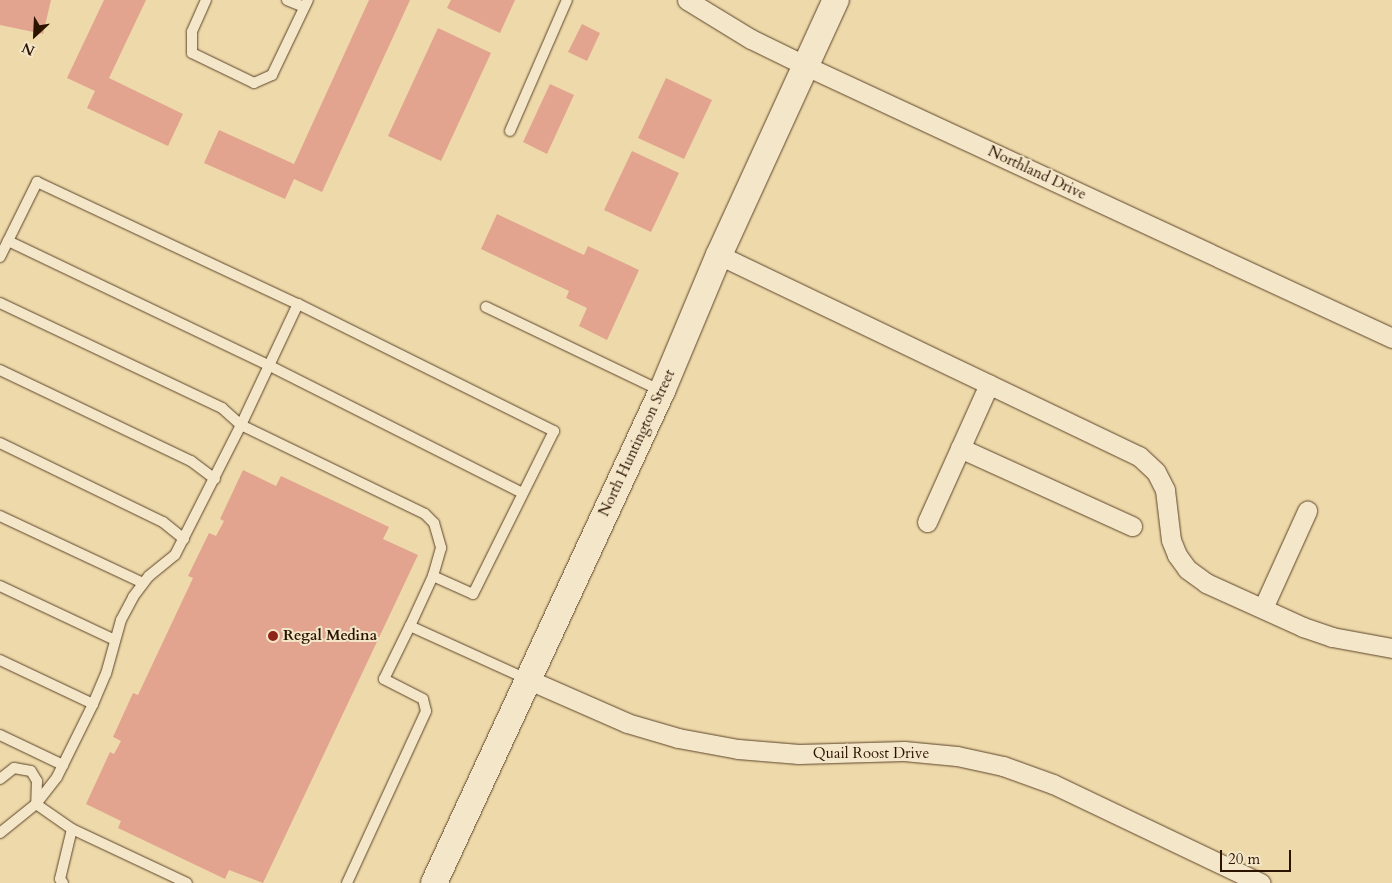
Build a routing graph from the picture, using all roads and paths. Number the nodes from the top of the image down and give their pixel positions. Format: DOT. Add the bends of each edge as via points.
graph roads {
  1 [pos="206,0"];
  2 [pos="287,0"];
  3 [pos="567,0"];
  4 [pos="687,0"];
  5 [pos="836,0"];
  6 [pos="306,4"];
  7 [pos="806,66"];
  8 [pos="510,131"];
  9 [pos="8,241"];
  10 [pos="719,255"];
  11 [pos="0,256"];
  12 [pos="0,303"];
  13 [pos="298,304"];
  14 [pos="486,307"];
  15 [pos="1392,338"];
  16 [pos="270,366"];
  17 [pos="0,370"];
  18 [pos="989,384"];
  19 [pos="662,391"];
  20 [pos="241,425"];
  21 [pos="0,443"];
  22 [pos="960,448"];
  23 [pos="215,479"];
  24 [pos="522,493"];
  25 [pos="1307,511"];
  26 [pos="0,516"];
  27 [pos="926,522"];
  28 [pos="1132,526"];
  29 [pos="184,539"];
  30 [pos="433,576"];
  31 [pos="143,583"];
  32 [pos="0,586"];
  33 [pos="1263,608"];
  34 [pos="410,626"];
  35 [pos="115,640"];
  36 [pos="1392,648"];
  37 [pos="0,660"];
  38 [pos="527,679"];
  39 [pos="93,704"];
  40 [pos="0,735"];
  41 [pos="63,765"];
  42 [pos="0,779"];
  43 [pos="36,804"];
  44 [pos="72,829"];
  45 [pos="0,833"];
  46 [pos="63,883"];
  47 [pos="187,883"];
  48 [pos="347,883"];
  49 [pos="434,883"];
  50 [pos="1261,883"];
  1 -- 6 [label="lane" via="192,32 192,53 254,83 272,75"];
  2 -- 6 [label="lane"];
  3 -- 8 [label="lane"];
  4 -- 7 [label="street, Northland Drive" via="751,40"];
  5 -- 7 [label="street, North Huntington Street"];
  7 -- 10 [label="street, North Huntington Street"];
  7 -- 15 [label="street, Northland Drive"];
  9 -- 11 [label="lane"];
  9 -- 13 [label="lane" via="37,182"];
  9 -- 16 [label="lane"];
  10 -- 18 [label="street"];
  10 -- 19 [label="street, North Huntington Street"];
  12 -- 20 [label="lane" via="222,408"];
  13 -- 16 [label="lane"];
  13 -- 24 [label="lane" via="554,431"];
  14 -- 19 [label="lane"];
  16 -- 20 [label="lane"];
  16 -- 24 [label="lane"];
  17 -- 23 [label="lane" via="191,461"];
  18 -- 22 [label="street"];
  18 -- 33 [label="street" via="1139,456 1156,472 1165,490 1171,540 1186,569 1206,582"];
  19 -- 38 [label="street, North Huntington Street"];
  20 -- 23 [label="lane"];
  20 -- 30 [label="lane" via="425,514 434,523 441,548"];
  21 -- 29 [label="lane" via="164,522"];
  22 -- 27 [label="street"];
  22 -- 28 [label="street"];
  23 -- 29 [label="lane"];
  24 -- 30 [label="lane" via="473,594"];
  25 -- 33 [label="street"];
  26 -- 31 [label="lane"];
  29 -- 31 [label="lane" via="175,555"];
  30 -- 34 [label="lane"];
  31 -- 35 [label="lane" via="133,597"];
  32 -- 35 [label="lane"];
  33 -- 36 [label="street" via="1332,637"];
  34 -- 38 [label="lane"];
  34 -- 48 [label="lane" via="384,679 423,699 426,711"];
  35 -- 39 [label="lane" via="106,674"];
  37 -- 39 [label="lane"];
  38 -- 49 [label="street, North Huntington Street"];
  38 -- 50 [label="street, Quail Roost Drive" via="627,723 678,738 738,749 800,754 904,751 957,756 1003,766 1053,784"];
  39 -- 41 [label="lane"];
  40 -- 41 [label="lane"];
  41 -- 43 [label="lane"];
  42 -- 43 [label="lane" via="14,768 31,771 37,781"];
  43 -- 44 [label="lane"];
  43 -- 45 [label="lane"];
  44 -- 46 [label="lane" via="60,879"];
  44 -- 47 [label="lane"];
}
